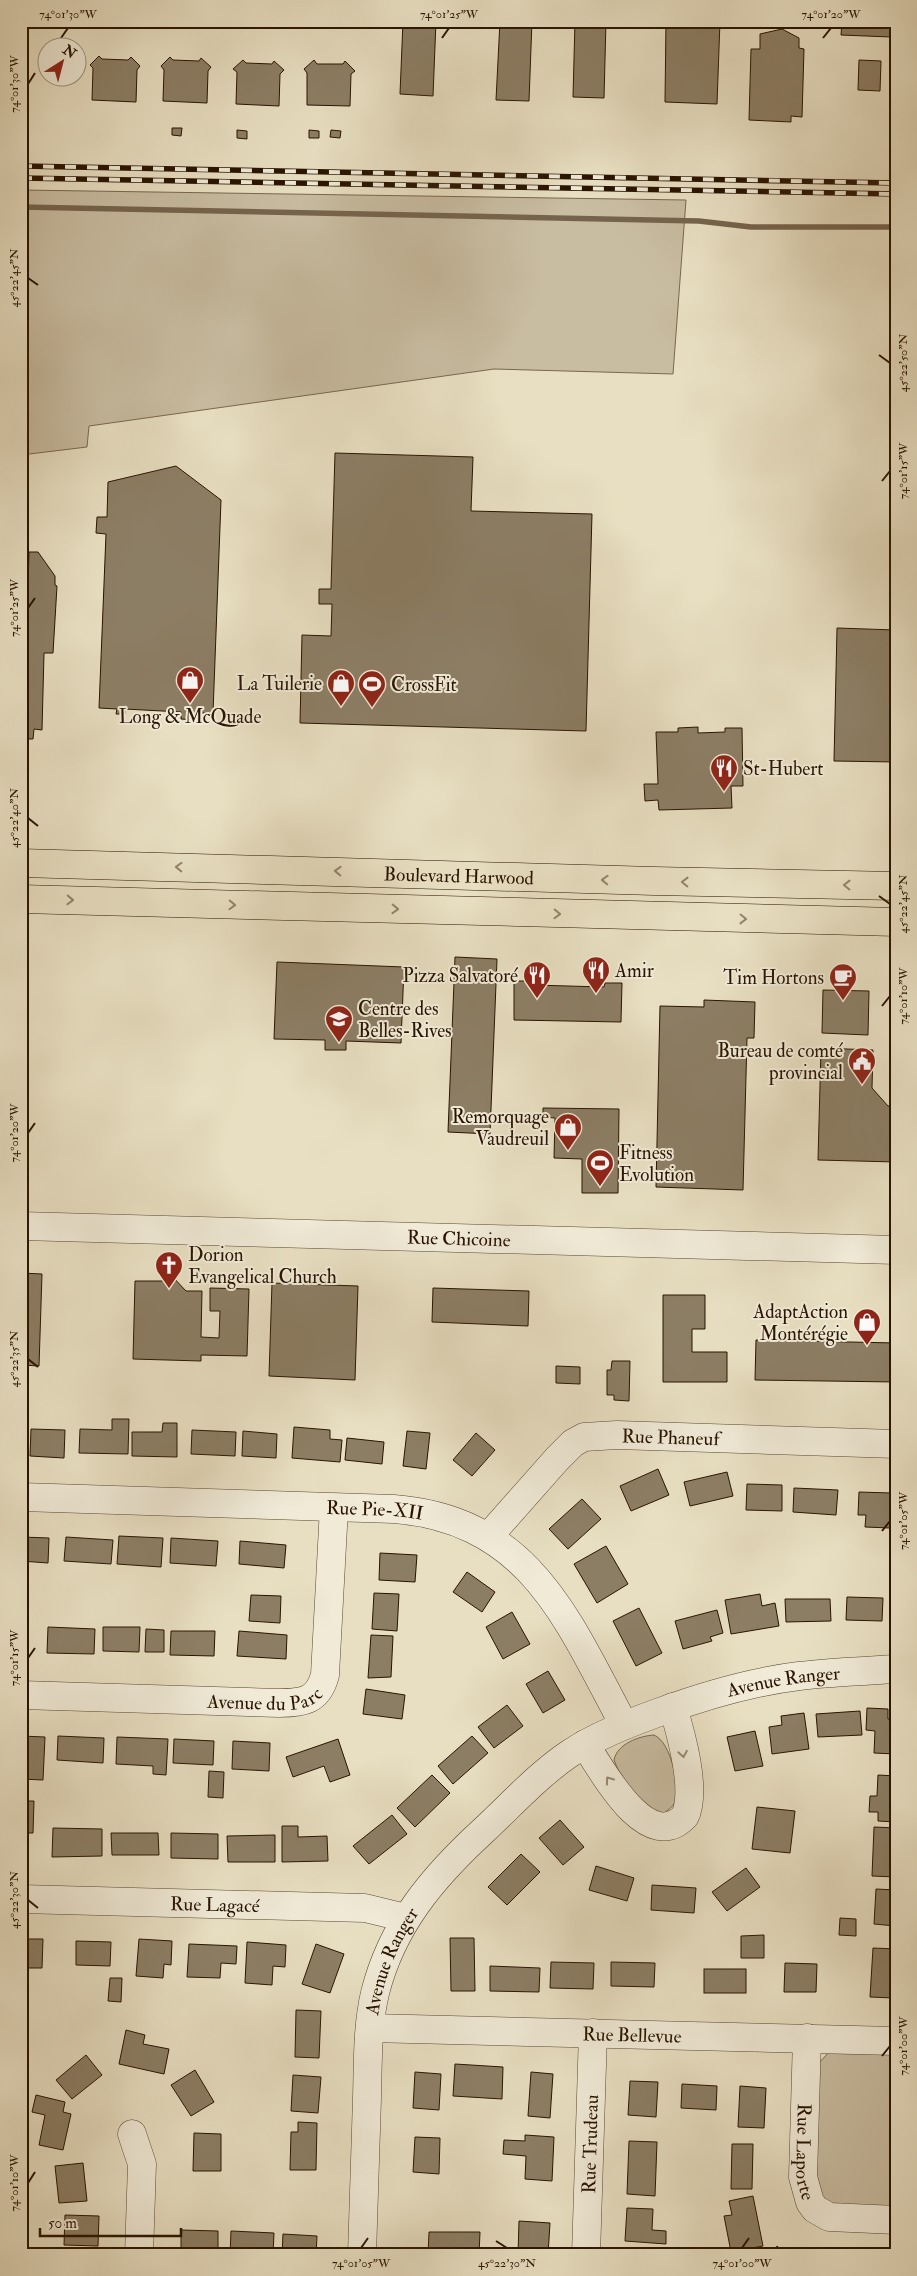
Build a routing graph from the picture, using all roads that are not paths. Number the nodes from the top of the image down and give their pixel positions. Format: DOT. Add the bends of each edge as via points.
graph roads {
  1 [pos="21,863"];
  2 [pos="896,886"];
  3 [pos="21,899"];
  4 [pos="896,922"];
  5 [pos="21,1226"];
  6 [pos="896,1250"];
  7 [pos="896,1444"];
  8 [pos="21,1497"];
  9 [pos="334,1508"];
  10 [pos="488,1537"];
  11 [pos="896,1669"];
  12 [pos="21,1696"];
  13 [pos="673,1707"];
  14 [pos="624,1725"];
  15 [pos="585,1744"];
  16 [pos="21,1899"];
  17 [pos="406,1918"];
  18 [pos="370,2028"];
  19 [pos="593,2033"];
  20 [pos="806,2038"];
  21 [pos="896,2041"];
  22 [pos="132,2134"];
  23 [pos="896,2220"];
  24 [pos="139,2255"];
  25 [pos="362,2255"];
  26 [pos="586,2255"];
  2 -- 1 [label="highway, Boulevard Harwood, one-way"];
  3 -- 4 [label="highway, Boulevard Harwood, one-way"];
  5 -- 6 [label="street, Rue Chicoine"];
  7 -- 10 [label="street, Rue Phaneuf" via="617,1435 584,1437 565,1450"];
  8 -- 9 [label="street, Rue Pie-XII"];
  9 -- 10 [label="street, Rue Pie-XII" via="422,1512 452,1520"];
  9 -- 12 [label="street, Avenue du Parc" via="325,1674 309,1699 295,1703"];
  10 -- 14 [label="street, Rue Pie-XII" via="529,1569 550,1594"];
  11 -- 13 [label="street, Avenue Ranger" via="778,1679 734,1688"];
  13 -- 14 [label="street, Avenue Ranger"];
  13 -- 15 [label="street, one-way" via="684,1756 689,1800 685,1816 671,1826 651,1826 636,1814"];
  14 -- 15 [label="street, Avenue Ranger"];
  15 -- 17 [label="street, Avenue Ranger" via="549,1770 470,1843 430,1884"];
  16 -- 17 [label="street, Rue Lagacé" via="364,1908"];
  17 -- 18 [label="street, Avenue Ranger" via="385,1960 374,1998"];
  18 -- 19 [label="street, Rue Bellevue"];
  18 -- 25 [label="street, Avenue Ranger"];
  19 -- 20 [label="street, Rue Bellevue"];
  19 -- 26 [label="street, Rue Trudeau"];
  20 -- 21 [label="street, Rue Bellevue"];
  20 -- 23 [label="street, Rue Laporte" via="803,2177 810,2202 829,2217"];
  22 -- 24 [label="street" via="142,2164"];
}
